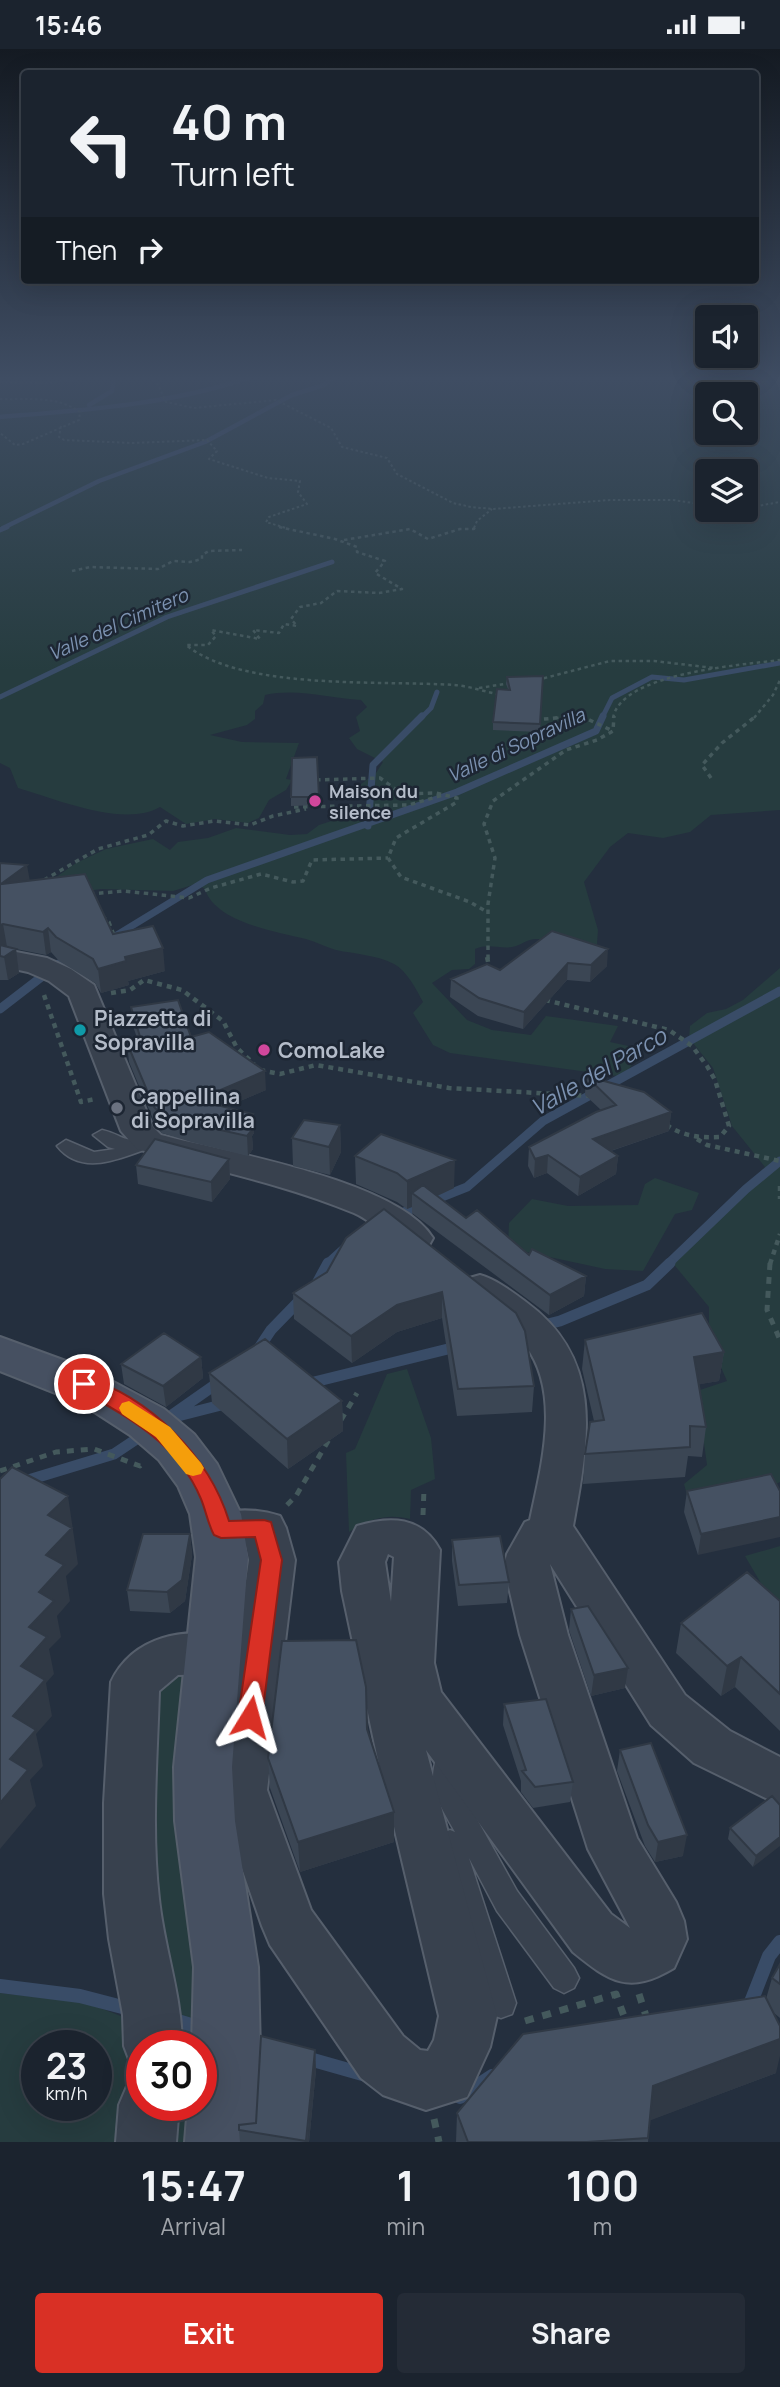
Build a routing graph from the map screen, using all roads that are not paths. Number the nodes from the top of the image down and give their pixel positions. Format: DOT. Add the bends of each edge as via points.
graph roads {
  1 [pos="6,959"];
  2 [pos="102,1135"];
  3 [pos="141,1145"];
  4 [pos="66,1146"];
  5 [pos="0,1353"];
  6 [pos="243,1529"];
  7 [pos="550,1532"];
  8 [pos="214,1654"];
  9 [pos="398,1731"];
  10 [pos="452,1749"];
  11 [pos="780,1782"];
  12 [pos="564,1978"];
  13 [pos="501,2003"];
  14 [pos="152,2025"];
  15 [pos="148,2121"];
  16 [pos="146,2142"];
  17 [pos="220,2142"];
  1 -- 3 [label="street" via="36,964 83,991"];
  2 -- 3 [label="lane" via="114,1143"];
  3 -- 4 [label="lane" via="109,1159 88,1159"];
  3 -- 7 [label="street" via="325,1188 383,1212 532,1327 553,1353 563,1375 567,1402"];
  5 -- 6 [label="main road" via="84,1384 144,1437 189,1462 211,1497"];
  6 -- 8 [label="main road" via="222,1557"];
  6 -- 9 [label="street" via="272,1560 241,1790 289,1926 382,2057 404,2074 426,2081 446,2076 457,2061 468,2016"];
  7 -- 10 [label="street" via="541,1534 527,1566 544,1635 614,1849 657,1921 659,1939 654,1949 642,1956 619,1954 592,1933"];
  7 -- 11 [label="street" via="668,1710 712,1748"];
  8 -- 14 [label="street" via="168,1655 135,1682 129,1838 134,1925"];
  8 -- 17 [label="main road" via="203,1767 205,1821 226,1967"];
  9 -- 10 [label="street" via="362,1562 373,1539 381,1536 398,1537 417,1551 413,1682 418,1700"];
  9 -- 13 [label="lane" via="419,1749"];
  10 -- 12 [label="lane" via="445,1772 446,1789 507,1901"];
  15 -- 16 [label="street"];
}
